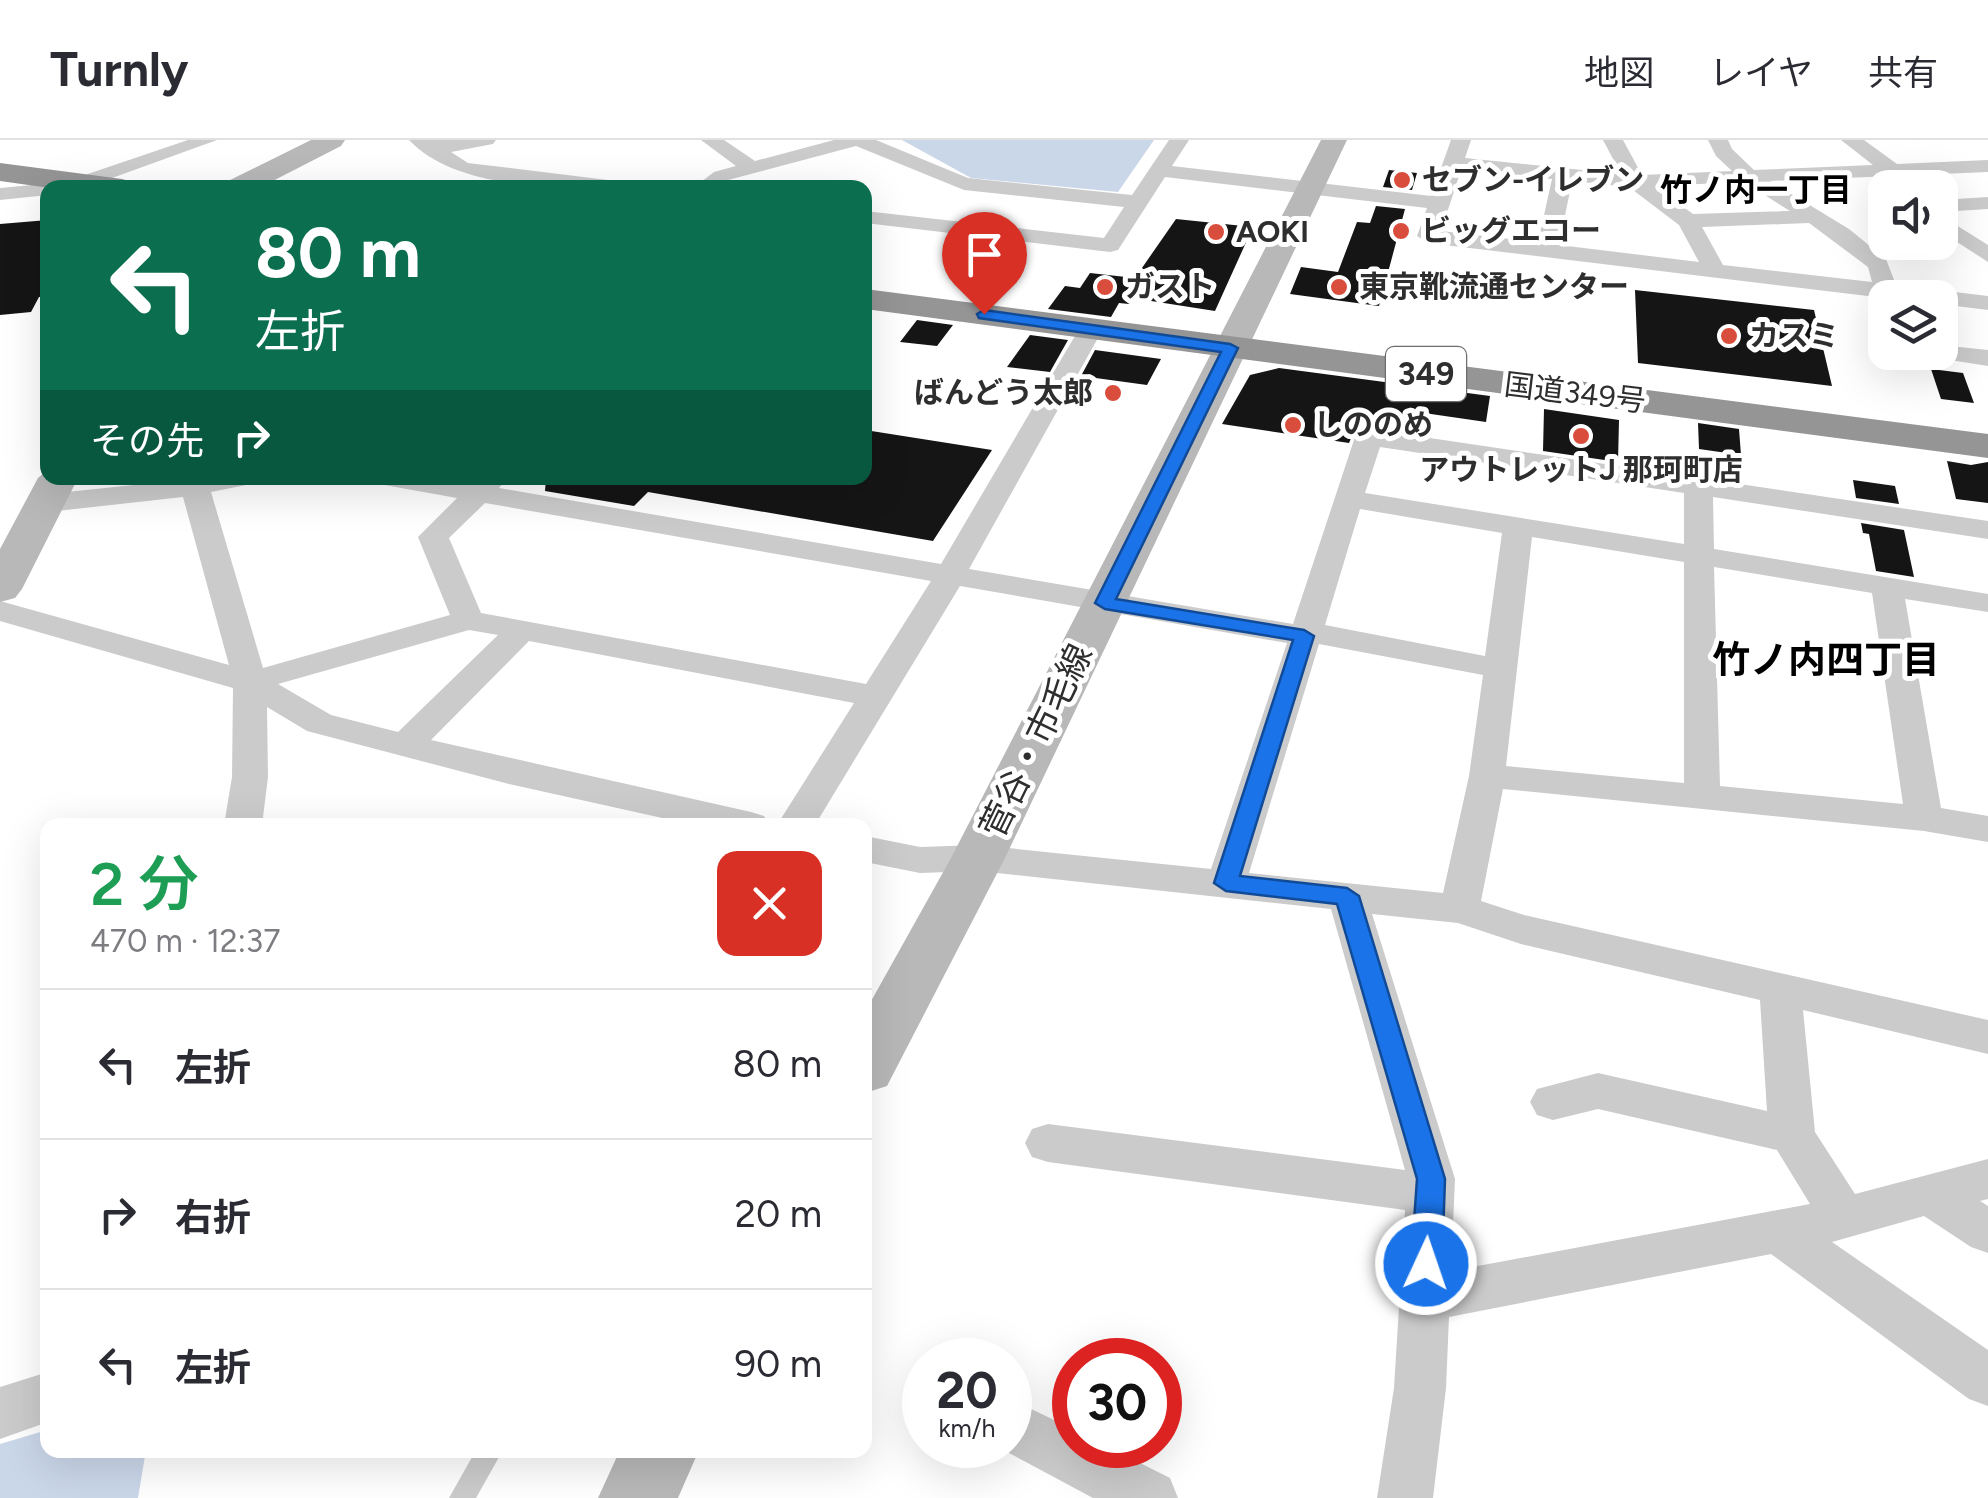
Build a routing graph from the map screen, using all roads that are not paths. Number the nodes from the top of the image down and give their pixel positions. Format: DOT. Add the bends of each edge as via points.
graph roads {
  1 [pos="207,140"];
  2 [pos="332,140"];
  3 [pos="486,140"];
  4 [pos="711,140"];
  5 [pos="857,140"];
  6 [pos="1180,140"];
  7 [pos="1334,140"];
  8 [pos="1461,140"];
  9 [pos="1613,140"];
  10 [pos="1718,140"];
  11 [pos="1851,140"];
  12 [pos="426,145"];
  13 [pos="1454,163"];
  14 [pos="1988,166"];
  15 [pos="752,168"];
  16 [pos="1157,170"];
  17 [pos="1893,170"];
  18 [pos="1868,171"];
  19 [pos="0,172"];
  20 [pos="1563,176"];
  21 [pos="1751,178"];
  22 [pos="66,180"];
  23 [pos="89,180"];
  24 [pos="252,180"];
  25 [pos="559,180"];
  26 [pos="715,180"];
  27 [pos="1635,181"];
  28 [pos="0,184"];
  29 [pos="1309,188"];
  30 [pos="40,189"];
  31 [pos="40,190"];
  32 [pos="0,194"];
  33 [pos="1136,202"];
  34 [pos="1439,203"];
  35 [pos="1988,203"];
  36 [pos="1958,214"];
  37 [pos="1810,217"];
  38 [pos="872,218"];
  39 [pos="1688,222"];
  40 [pos="1868,232"];
  41 [pos="1958,232"];
  42 [pos="1841,234"];
  43 [pos="1548,250"];
  44 [pos="1988,255"];
  45 [pos="1714,270"];
  46 [pos="1883,280"];
  47 [pos="872,287"];
  48 [pos="1868,291"];
  49 [pos="872,299"];
  50 [pos="1958,300"];
  51 [pos="1988,303"];
  52 [pos="1091,329"];
  53 [pos="1234,342"];
  54 [pos="1958,354"];
  55 [pos="1988,358"];
  56 [pos="1988,433"];
  57 [pos="1988,446"];
  58 [pos="205,485"];
  59 [pos="486,486"];
  60 [pos="1698,486"];
  61 [pos="195,487"];
  62 [pos="53,490"];
  63 [pos="1351,498"];
  64 [pos="1518,526"];
  65 [pos="1988,530"];
  66 [pos="1698,555"];
  67 [pos="950,576"];
  68 [pos="1886,586"];
  69 [pos="0,589"];
  70 [pos="1988,602"];
  71 [pos="1105,603"];
  72 [pos="0,612"];
  73 [pos="468,620"];
  74 [pos="522,630"];
  75 [pos="1304,636"];
  76 [pos="1497,668"];
  77 [pos="250,682"];
  78 [pos="875,696"];
  79 [pos="406,745"];
  80 [pos="1487,776"];
  81 [pos="1702,797"];
  82 [pos="244,818"];
  83 [pos="721,818"];
  84 [pos="800,818"];
  85 [pos="1924,818"];
  86 [pos="1988,829"];
  87 [pos="872,850"];
  88 [pos="978,858"];
  89 [pos="1226,883"];
  90 [pos="1347,896"];
  91 [pos="1460,909"];
  92 [pos="1780,989"];
  93 [pos="1988,1037"];
  94 [pos="872,1056"];
  95 [pos="1553,1102"];
  96 [pos="1792,1135"];
  97 [pos="1048,1144"];
  98 [pos="1988,1178"];
  99 [pos="1430,1193"];
  100 [pos="1929,1194"];
  101 [pos="1844,1218"];
  102 [pos="1778,1231"];
  103 [pos="1988,1232"];
  104 [pos="1425,1299"];
  105 [pos="1988,1380"];
  106 [pos="40,1400"];
  107 [pos="0,1414"];
  108 [pos="1032,1437"];
  109 [pos="485,1458"];
  110 [pos="462,1498"];
  111 [pos="1150,1498"];
  112 [pos="1405,1498"];
  1 -- 23 [label="street"];
  2 -- 24 [label="street"];
  3 -- 12 [label="street"];
  4 -- 15 [label="street"];
  5 -- 15 [label="street"];
  5 -- 33 [label="street" via="964,184"];
  6 -- 16 [label="street"];
  7 -- 29 [label="street, 菅谷・市毛線"];
  8 -- 13 [label="street"];
  9 -- 27 [label="street"];
  10 -- 21 [label="street"];
  11 -- 17 [label="street"];
  12 -- 25 [label="street" via="462,168"];
  13 -- 20 [label="street"];
  13 -- 34 [label="street"];
  14 -- 17 [label="street"];
  15 -- 26 [label="street"];
  16 -- 29 [label="street"];
  16 -- 33 [label="street"];
  18 -- 21 [label="street"];
  19 -- 22 [label="highway"];
  20 -- 27 [label="street"];
  20 -- 43 [label="street"];
  21 -- 27 [label="street"];
  21 -- 37 [label="street"];
  27 -- 39 [label="street"];
  28 -- 30 [label="highway"];
  29 -- 34 [label="street"];
  29 -- 53 [label="street, 菅谷・市毛線"];
  31 -- 32 [label="street"];
  33 -- 38 [label="street" via="1110,244"];
  34 -- 43 [label="street" via="1428,236"];
  35 -- 36 [label="street"];
  37 -- 39 [label="street"];
  37 -- 42 [label="street"];
  39 -- 45 [label="street"];
  40 -- 42 [label="street"];
  41 -- 44 [label="street"];
  42 -- 46 [label="street" via="1878,264"];
  43 -- 45 [label="street"];
  45 -- 48 [label="street"];
  47 -- 53 [label="highway, 国道349号 / 349"];
  49 -- 52 [label="highway, 国道349号 / 349"];
  50 -- 51 [label="street"];
  52 -- 53 [label="highway, 国道349号 / 349"];
  52 -- 67 [label="street"];
  53 -- 56 [label="highway, 国道349号 / 349"];
  53 -- 57 [label="highway, 国道349号 / 349"];
  53 -- 71 [label="street, 菅谷・市毛線"];
  54 -- 55 [label="street"];
  58 -- 61 [label="street"];
  59 -- 67 [label="street"];
  59 -- 73 [label="street" via="433,536"];
  60 -- 63 [label="street" via="1369,437"];
  60 -- 65 [label="street"];
  60 -- 66 [label="street"];
  61 -- 62 [label="street"];
  61 -- 77 [label="street"];
  62 -- 69 [label="street"];
  63 -- 64 [label="street"];
  63 -- 75 [label="street"];
  64 -- 66 [label="street"];
  64 -- 76 [label="street"];
  66 -- 68 [label="street"];
  66 -- 81 [label="street"];
  67 -- 71 [label="street"];
  67 -- 78 [label="street"];
  68 -- 70 [label="street"];
  68 -- 85 [label="street"];
  71 -- 75 [label="street"];
  71 -- 88 [label="street, 菅谷・市毛線"];
  72 -- 77 [label="street"];
  73 -- 74 [label="street"];
  73 -- 77 [label="street"];
  74 -- 78 [label="street"];
  74 -- 79 [label="street"];
  75 -- 76 [label="street" via="1323,634"];
  75 -- 89 [label="street"];
  76 -- 80 [label="street"];
  77 -- 79 [label="street" via="320,723"];
  77 -- 82 [label="street"];
  78 -- 84 [label="street"];
  79 -- 83 [label="street"];
  80 -- 81 [label="street"];
  80 -- 91 [label="street"];
  81 -- 85 [label="street"];
  85 -- 86 [label="street"];
  87 -- 88 [label="street" via="920,860"];
  88 -- 89 [label="street"];
  88 -- 94 [label="street, 菅谷・市毛線"];
  89 -- 90 [label="street"];
  90 -- 91 [label="street"];
  90 -- 99 [label="street"];
  91 -- 92 [label="street"];
  92 -- 93 [label="street"];
  92 -- 96 [label="street"];
  95 -- 96 [label="street" via="1598,1090"];
  96 -- 101 [label="street"];
  97 -- 99 [label="street"];
  98 -- 100 [label="street"];
  99 -- 104 [label="street"];
  100 -- 101 [label="street"];
  100 -- 103 [label="street"];
  101 -- 102 [label="street"];
  102 -- 104 [label="street"];
  102 -- 105 [label="street"];
  104 -- 112 [label="street"];
  106 -- 107 [label="street"];
  108 -- 111 [label="street"];
  109 -- 110 [label="lane"];
}
